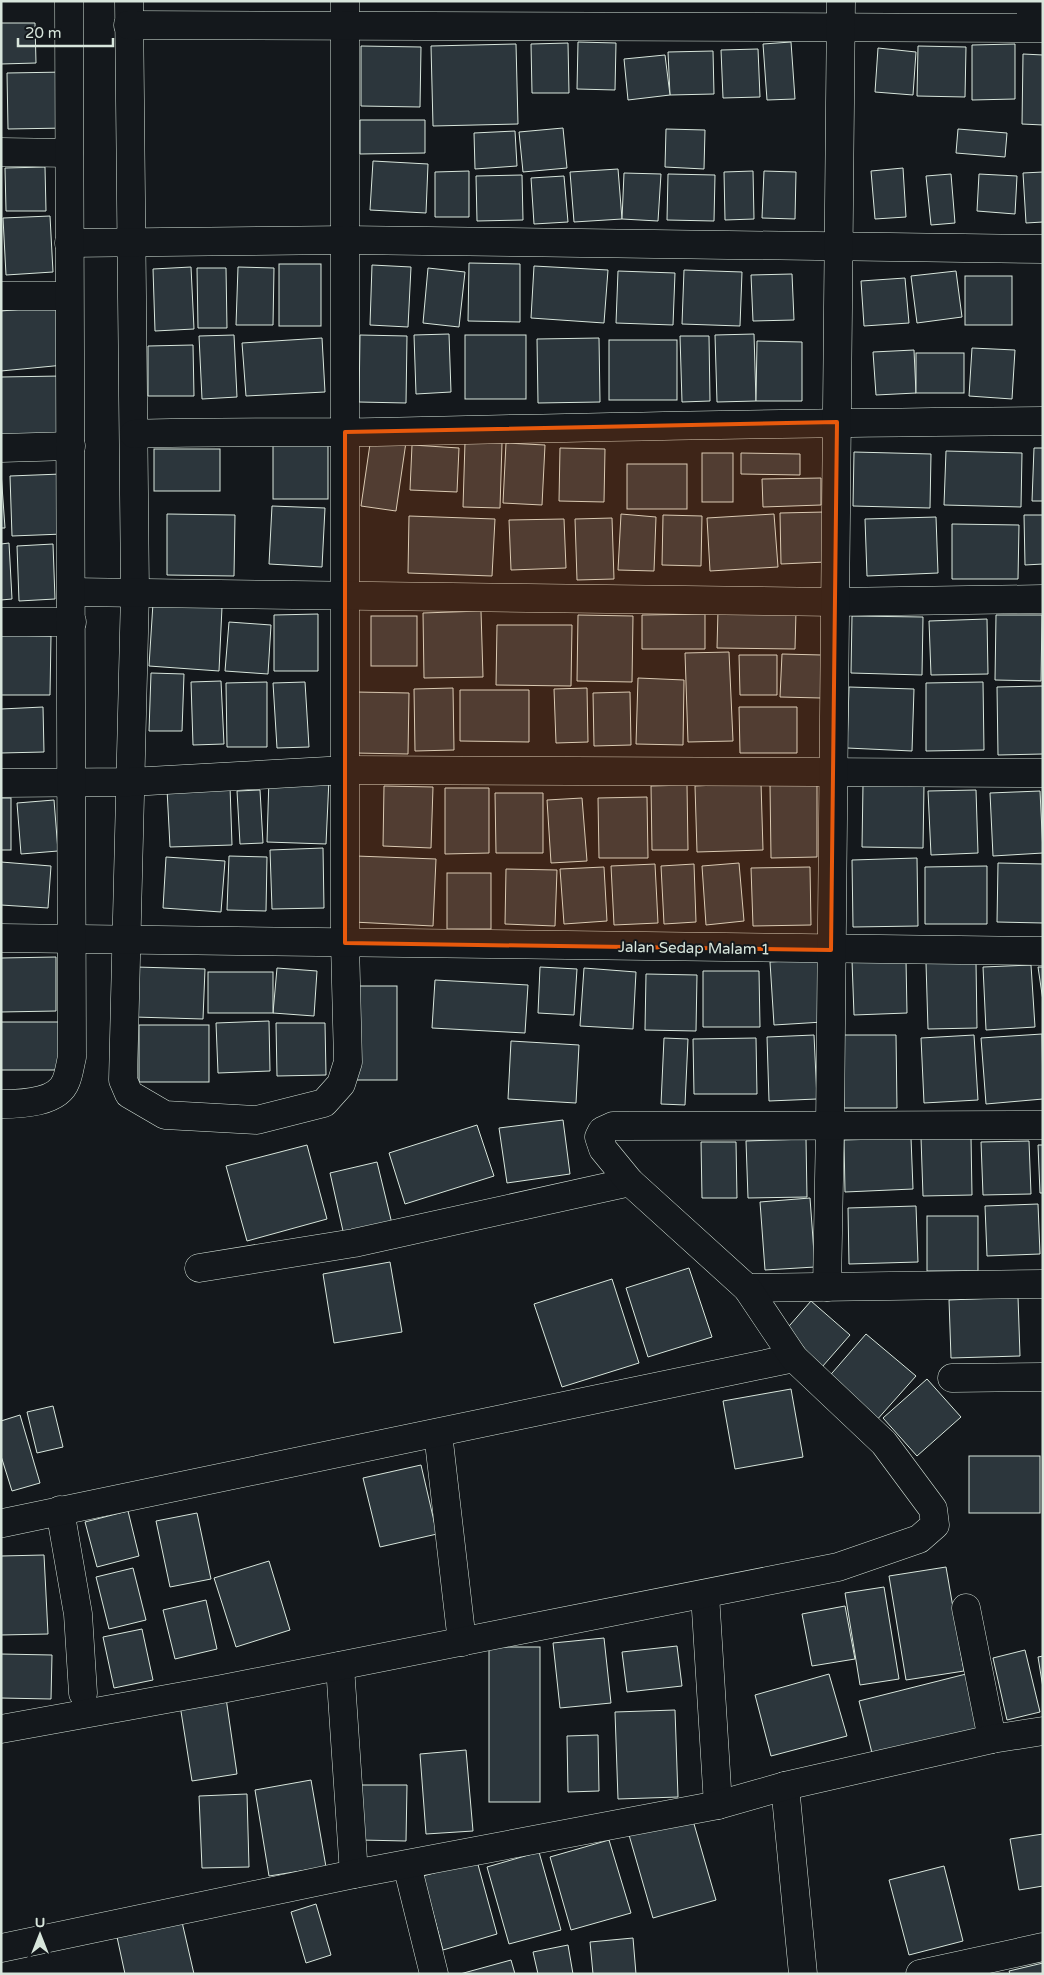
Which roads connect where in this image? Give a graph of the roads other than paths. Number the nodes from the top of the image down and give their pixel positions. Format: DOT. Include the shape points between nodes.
graph roads {
  1 [pos="69,1"];
  2 [pos="841,1"];
  3 [pos="128,13"];
  4 [pos="345,14"];
  5 [pos="841,28"];
  6 [pos="1043,28"];
  7 [pos="1,152"];
  8 [pos="69,153"];
  9 [pos="346,240"];
  10 [pos="132,242"];
  11 [pos="69,243"];
  12 [pos="840,246"];
  13 [pos="1043,249"];
  14 [pos="1,296"];
  15 [pos="69,296"];
  16 [pos="1043,421"];
  17 [pos="837,422"];
  18 [pos="345,432"];
  19 [pos="134,434"];
  20 [pos="71,446"];
  21 [pos="1,448"];
  22 [pos="72,592"];
  23 [pos="135,592"];
  24 [pos="346,594"];
  25 [pos="1043,599"];
  26 [pos="834,602"];
  27 [pos="1,622"];
  28 [pos="72,622"];
  29 [pos="346,770"];
  30 [pos="834,770"];
  31 [pos="1043,773"];
  32 [pos="130,782"];
  33 [pos="1,783"];
  34 [pos="71,784"];
  35 [pos="1,938"];
  36 [pos="72,939"];
  37 [pos="126,940"];
  38 [pos="345,943"];
  39 [pos="831,950"];
  40 [pos="1043,951"];
  41 [pos="1,1104"];
  42 [pos="1043,1125"];
  43 [pos="830,1126"];
  44 [pos="630,1182"];
  45 [pos="199,1268"];
  46 [pos="1043,1284"];
  47 [pos="827,1287"];
  48 [pos="747,1288"];
  49 [pos="794,1358"];
  50 [pos="1043,1377"];
  51 [pos="952,1378"];
  52 [pos="438,1434"];
  53 [pos="60,1510"];
  54 [pos="3,1523"];
  55 [pos="705,1594"];
  56 [pos="966,1608"];
  57 [pos="462,1642"];
  58 [pos="340,1666"];
  59 [pos="83,1693"];
  60 [pos="1,1729"];
  61 [pos="1043,1732"];
  62 [pos="992,1739"];
  63 [pos="785,1786"];
  64 [pos="718,1805"];
  65 [pos="407,1865"];
  66 [pos="354,1874"];
  67 [pos="1,1948"];
  68 [pos="1043,1948"];
  69 [pos="926,1973"];
  70 [pos="434,1974"];
  71 [pos="803,1974"];
  1 -- 8 [label="street"];
  2 -- 5 [label="street"];
  3 -- 4 [label="street"];
  3 -- 10 [label="street"];
  4 -- 5 [label="street"];
  4 -- 9 [label="street"];
  5 -- 6 [label="street"];
  5 -- 12 [label="street"];
  7 -- 8 [label="street"];
  8 -- 11 [label="street"];
  9 -- 10 [label="street"];
  9 -- 12 [label="street"];
  9 -- 18 [label="street"];
  10 -- 11 [label="street"];
  10 -- 19 [label="street"];
  11 -- 15 [label="street"];
  12 -- 13 [label="street"];
  12 -- 17 [label="street"];
  14 -- 15 [label="street"];
  15 -- 20 [label="street"];
  16 -- 17 [label="street"];
  17 -- 18 [label="street"];
  17 -- 26 [label="street"];
  18 -- 19 [label="street"];
  18 -- 24 [label="street"];
  19 -- 23 [label="street"];
  20 -- 21 [label="street"];
  20 -- 22 [label="street"];
  22 -- 23 [label="street"];
  22 -- 28 [label="street"];
  23 -- 24 [label="street"];
  23 -- 32 [label="street"];
  24 -- 26 [label="street"];
  24 -- 29 [label="street"];
  25 -- 26 [label="street"];
  26 -- 30 [label="street"];
  27 -- 28 [label="street"];
  28 -- 34 [label="street"];
  29 -- 30 [label="street"];
  29 -- 32 [label="street"];
  29 -- 38 [label="street"];
  30 -- 31 [label="street"];
  30 -- 39 [label="street"];
  32 -- 34 [label="street"];
  32 -- 37 [label="street"];
  33 -- 34 [label="street"];
  34 -- 36 [label="street"];
  35 -- 36 [label="street, Jalan Sedap Malam 1"];
  36 -- 37 [label="street, Jalan Sedap Malam 1"];
  36 -- 41 [label="street" via="72,1057 66,1083 53,1095 26,1104"];
  37 -- 38 [label="street, Jalan Sedap Malam 1"];
  37 -- 38 [label="street" via="123,1080 129,1094 165,1115 257,1120 324,1103 341,1084 348,1062"];
  38 -- 39 [label="street, Jalan Sedap Malam 1"];
  39 -- 40 [label="street, Jalan Sedap Malam 1"];
  39 -- 43 [label="street"];
  42 -- 43 [label="street"];
  43 -- 44 [label="street" via="613,1126 602,1131 600,1144"];
  43 -- 47 [label="street"];
  44 -- 45 [label="street" via="354,1243"];
  44 -- 48 [label="street"];
  46 -- 47 [label="street"];
  47 -- 48 [label="street"];
  48 -- 49 [label="street"];
  49 -- 52 [label="street"];
  49 -- 55 [label="street" via="884,1443 933,1509 935,1525 918,1539 838,1567"];
  50 -- 51 [label="street"];
  52 -- 53 [label="street"];
  52 -- 57 [label="street"];
  53 -- 54 [label="street"];
  53 -- 59 [label="street" via="78,1614"];
  55 -- 57 [label="street"];
  55 -- 64 [label="street"];
  56 -- 62 [label="street"];
  57 -- 58 [label="street"];
  58 -- 60 [label="street"];
  58 -- 66 [label="street"];
  61 -- 62 [label="street"];
  62 -- 63 [label="street"];
  63 -- 64 [label="street"];
  63 -- 71 [label="street"];
  64 -- 65 [label="street"];
  65 -- 66 [label="street"];
  65 -- 70 [label="street"];
  66 -- 67 [label="street"];
  68 -- 69 [label="street"];
}
